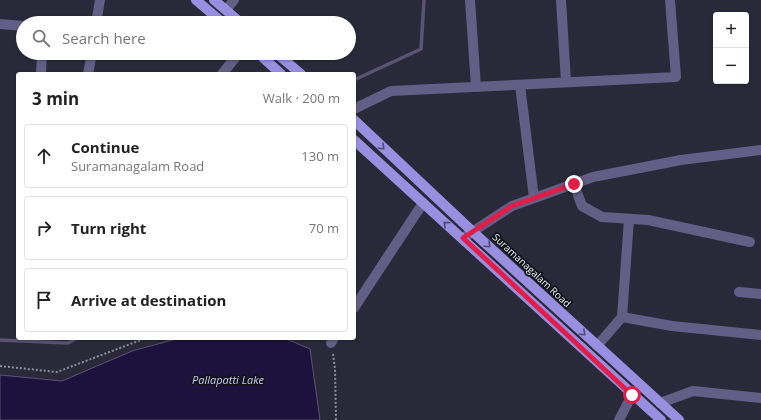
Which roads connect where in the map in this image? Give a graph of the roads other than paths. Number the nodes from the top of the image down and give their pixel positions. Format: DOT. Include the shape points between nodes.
graph roads {
  1 [pos="100,0"];
  2 [pos="196,0"];
  3 [pos="214,0"];
  4 [pos="234,0"];
  5 [pos="470,0"];
  6 [pos="561,0"];
  7 [pos="670,0"];
  8 [pos="226,10"];
  9 [pos="97,16"];
  10 [pos="215,16"];
  11 [pos="233,16"];
  12 [pos="0,24"];
  13 [pos="16,25"];
  14 [pos="42,60"];
  15 [pos="91,60"];
  16 [pos="233,60"];
  17 [pos="266,60"];
  18 [pos="284,60"];
  19 [pos="41,72"];
  20 [pos="88,72"];
  21 [pos="224,72"];
  22 [pos="279,72"];
  23 [pos="299,72"];
  24 [pos="566,82"];
  25 [pos="520,85"];
  26 [pos="476,87"];
  27 [pos="356,108"];
  28 [pos="356,122"];
  29 [pos="356,142"];
  30 [pos="761,150"];
  31 [pos="574,184"];
  32 [pos="534,198"];
  33 [pos="424,203"];
  34 [pos="629,219"];
  35 [pos="473,232"];
  36 [pos="463,238"];
  37 [pos="750,242"];
  38 [pos="738,292"];
  39 [pos="761,294"];
  40 [pos="356,305"];
  41 [pos="622,317"];
  42 [pos="761,335"];
  43 [pos="597,346"];
  44 [pos="632,395"];
  45 [pos="761,398"];
  46 [pos="660,403"];
  47 [pos="618,420"];
  48 [pos="661,420"];
  49 [pos="679,420"];
  1 -- 9 [label="street"];
  2 -- 10 [label="main road"];
  3 -- 8 [label="main road"];
  4 -- 8 [label="street"];
  5 -- 26 [label="street"];
  6 -- 24 [label="street"];
  7 -- 24 [label="street" via="676,77"];
  8 -- 11 [label="main road"];
  12 -- 13 [label="street"];
  14 -- 19 [label="street"];
  15 -- 20 [label="street"];
  16 -- 21 [label="street"];
  17 -- 22 [label="main road"];
  18 -- 23 [label="main road"];
  24 -- 25 [label="street"];
  25 -- 26 [label="street"];
  25 -- 32 [label="street"];
  26 -- 27 [label="street" via="391,92"];
  28 -- 35 [label="main road, Suramanagalam Road, one-way"];
  29 -- 33 [label="main road"];
  30 -- 31 [label="street" via="681,160 593,177"];
  31 -- 32 [label="street"];
  31 -- 34 [label="street" via="582,206 602,217"];
  32 -- 35 [label="street" via="512,206"];
  36 -- 33 [label="main road, one-way"];
  33 -- 40 [label="street"];
  34 -- 37 [label="street" via="648,220"];
  34 -- 41 [label="street"];
  35 -- 36 [label="street"];
  35 -- 43 [label="main road, Suramanagalam Road, one-way"];
  36 -- 44 [label="main road"];
  38 -- 39 [label="street"];
  41 -- 42 [label="street" via="672,326"];
  41 -- 43 [label="street"];
  43 -- 46 [label="main road, Suramanagalam Road"];
  44 -- 47 [label="street"];
  44 -- 48 [label="main road"];
  45 -- 46 [label="street" via="693,391"];
  46 -- 49 [label="main road, Suramanagalam Road"];
}
